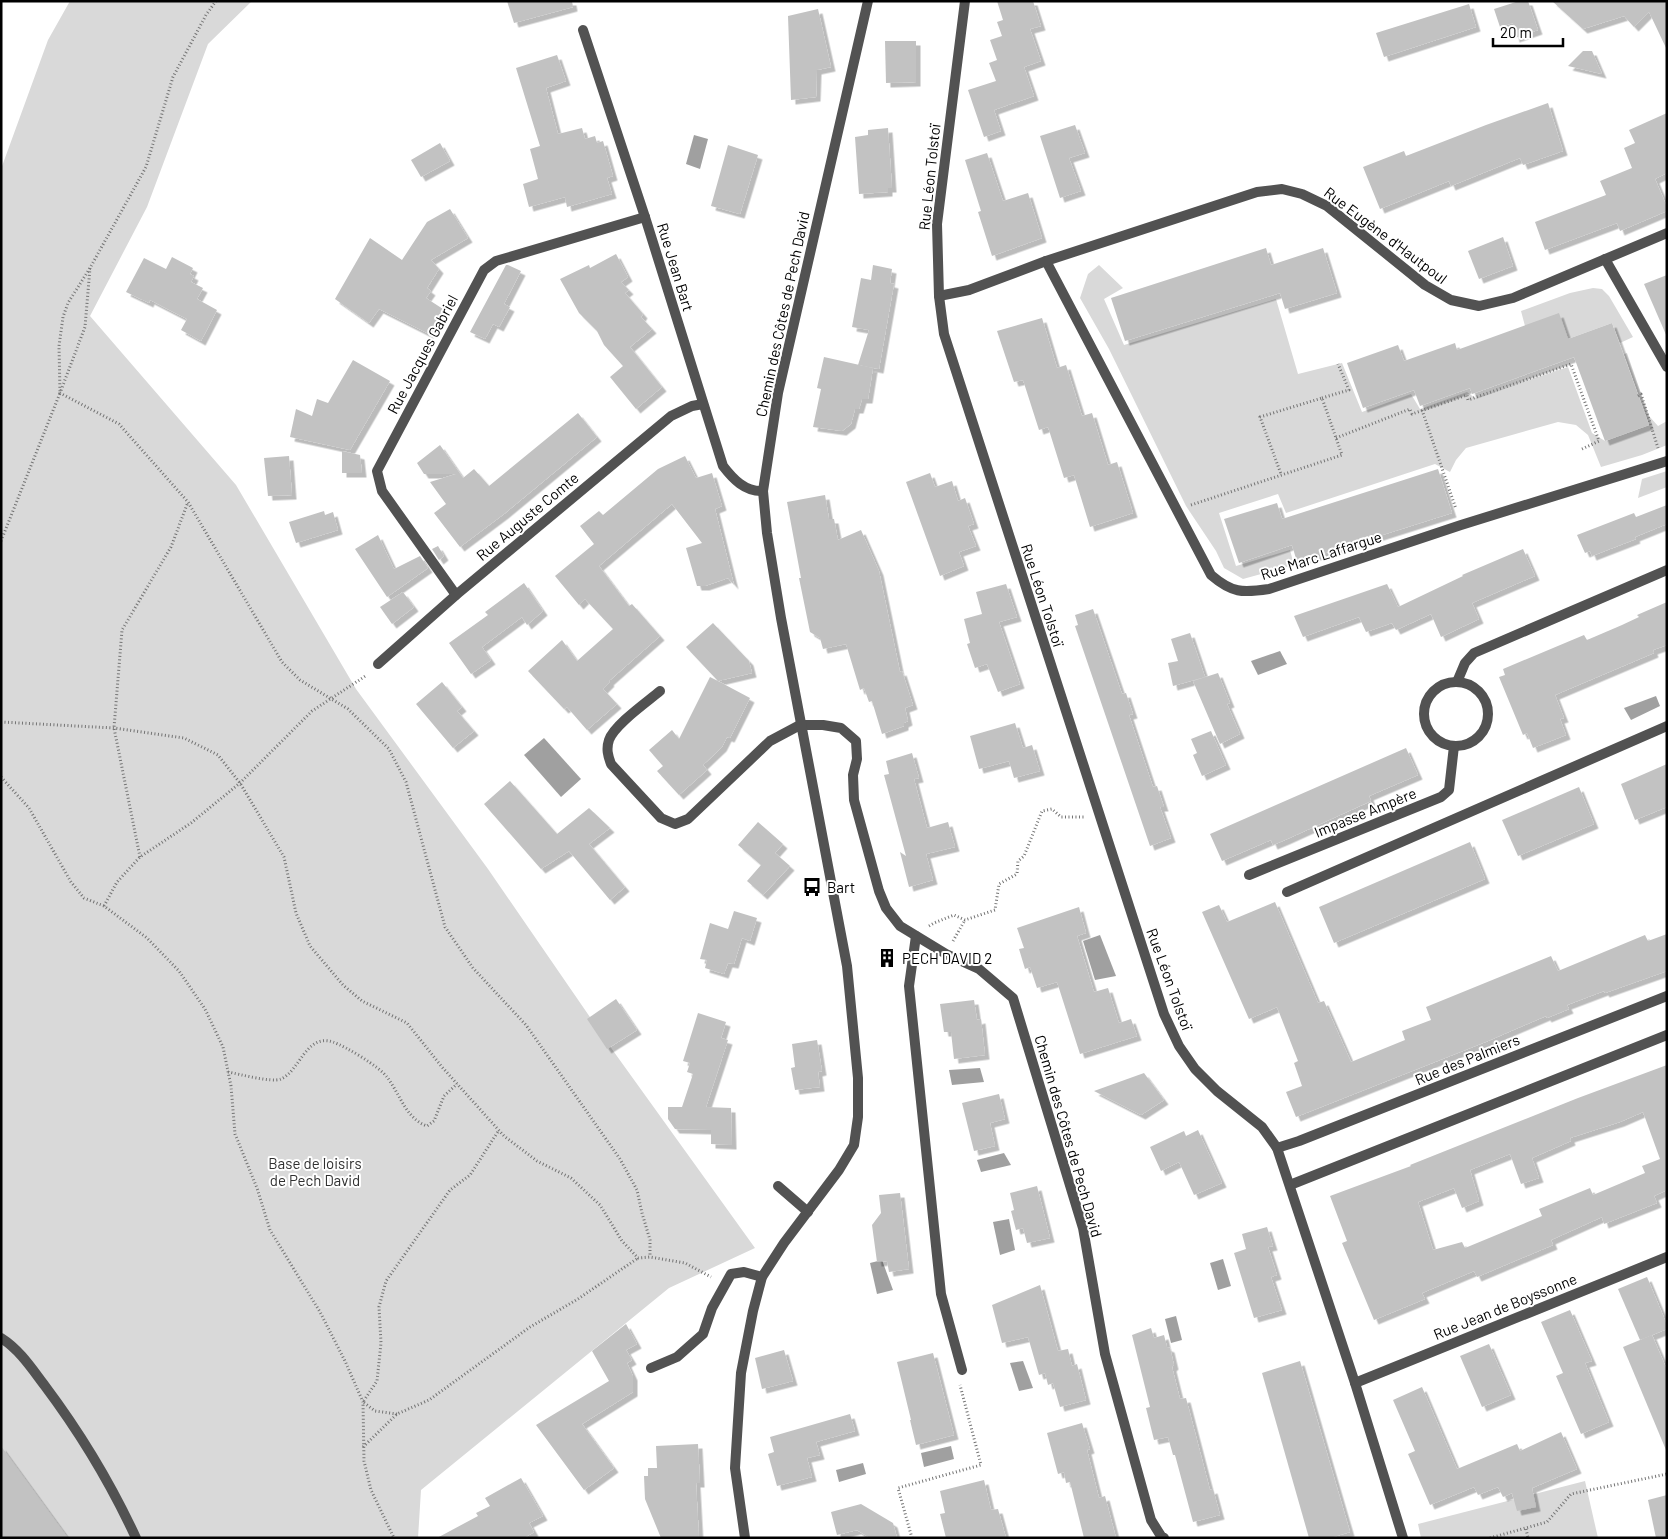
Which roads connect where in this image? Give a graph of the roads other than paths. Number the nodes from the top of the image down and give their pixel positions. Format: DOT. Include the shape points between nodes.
graph roads {
  1 [pos="868,1"];
  2 [pos="965,1"];
  3 [pos="583,30"];
  4 [pos="645,217"];
  5 [pos="1667,233"];
  6 [pos="1605,259"];
  7 [pos="1046,261"];
  8 [pos="939,296"];
  9 [pos="1667,367"];
  10 [pos="703,404"];
  11 [pos="1664,462"];
  12 [pos="763,491"];
  13 [pos="1667,570"];
  14 [pos="456,596"];
  15 [pos="378,664"];
  16 [pos="1457,682"];
  17 [pos="660,691"];
  18 [pos="800,725"];
  19 [pos="1667,726"];
  20 [pos="1454,746"];
  21 [pos="1249,876"];
  22 [pos="1287,892"];
  23 [pos="916,936"];
  24 [pos="1667,996"];
  25 [pos="1667,1035"];
  26 [pos="1277,1148"];
  27 [pos="1290,1185"];
  28 [pos="778,1186"];
  29 [pos="808,1212"];
  30 [pos="1667,1257"];
  31 [pos="762,1277"];
  32 [pos="1,1338"];
  33 [pos="650,1368"];
  34 [pos="962,1370"];
  35 [pos="1356,1383"];
  36 [pos="136,1538"];
  37 [pos="744,1538"];
  38 [pos="1164,1538"];
  39 [pos="1403,1538"];
  1 -- 12 [label="street, Chemin des Côtes de Pech David" via="778,393"];
  2 -- 8 [label="street, Rue Léon Tolstoï" via="937,224"];
  3 -- 4 [label="street, Rue Jean Bart"];
  4 -- 10 [label="street, Rue Jean Bart"];
  4 -- 14 [label="street, Rue Jacques Gabriel" via="496,261 484,270 377,471 382,491"];
  5 -- 6 [label="street, Rue Eugène d'Hautpoul"];
  6 -- 7 [label="street, Rue Eugène d'Hautpoul" via="1513,298 1480,306 1451,300 1425,285 1327,206 1282,189 1257,192"];
  6 -- 9 [label="street"];
  7 -- 8 [label="street, Rue Eugène d'Hautpoul" via="969,290"];
  7 -- 11 [label="street, Rue Marc Laffargue" via="1211,575 1226,588 1248,592 1269,589"];
  8 -- 26 [label="street, Rue Léon Tolstoï" via="944,334 1164,1014 1194,1069 1262,1127"];
  10 -- 12 [label="street, Rue Jean Bart" via="723,466 734,480 748,489"];
  10 -- 14 [label="street, Rue Auguste Comte" via="671,416"];
  12 -- 18 [label="street, Chemin des Côtes de Pech David"];
  13 -- 16 [label="street" via="1474,653"];
  14 -- 15 [label="street, Rue Auguste Comte"];
  16 -- 20 [label="street" via="1440,686 1432,692 1427,699 1424,717 1431,734"];
  16 -- 20 [label="street" via="1474,688 1486,702 1488,711 1479,736 1472,742"];
  17 -- 18 [label="street, Chemin des Côtes de Pech David" via="615,729 609,740 608,753 611,764 655,812 675,824 688,819 770,741"];
  18 -- 23 [label="street, Chemin des Côtes de Pech David" via="840,728 856,741 854,800 879,891 886,908 900,926"];
  18 -- 29 [label="street, Chemin des Côtes de Pech David" via="847,966 858,1078 854,1145"];
  19 -- 22 [label="street"];
  20 -- 21 [label="street, Impasse Ampère" via="1449,790 1441,797"];
  23 -- 34 [label="street" via="909,986 941,1294"];
  23 -- 38 [label="street, Chemin des Côtes de Pech David" via="979,968 1013,998 1083,1228 1105,1354 1151,1520"];
  24 -- 26 [label="street, Rue des Palmiers"];
  25 -- 27 [label="street"];
  26 -- 27 [label="street"];
  27 -- 35 [label="street"];
  28 -- 29 [label="street"];
  29 -- 31 [label="street, Chemin des Côtes de Pech David"];
  30 -- 35 [label="street, Rue Jean de Boyssonne"];
  31 -- 33 [label="street" via="744,1272 731,1274 712,1308 703,1334 677,1357"];
  31 -- 37 [label="street, Chemin des Côtes de Pech David" via="741,1373 735,1468"];
  32 -- 36 [label="street" via="22,1356 81,1437 109,1483"];
  35 -- 39 [label="street"];
}
